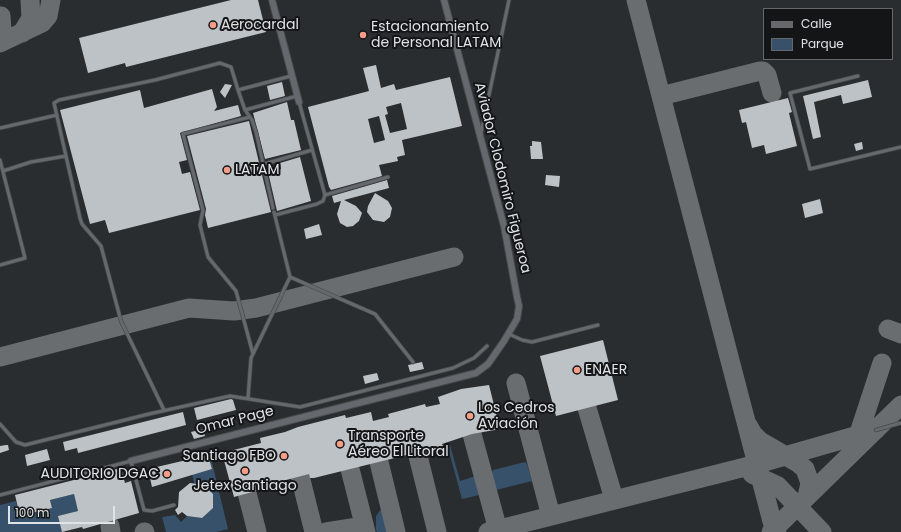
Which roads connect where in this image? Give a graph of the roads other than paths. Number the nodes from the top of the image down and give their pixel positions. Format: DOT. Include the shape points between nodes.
graph roads {
  1 [pos="272,0"];
  2 [pos="444,0"];
  3 [pos="510,0"];
  4 [pos="292,76"];
  5 [pos="858,76"];
  6 [pos="238,90"];
  7 [pos="298,99"];
  8 [pos="245,110"];
  9 [pos="57,115"];
  10 [pos="250,117"];
  11 [pos="0,128"];
  12 [pos="480,136"];
  13 [pos="901,147"];
  14 [pos="312,150"];
  15 [pos="66,156"];
  16 [pos="0,160"];
  17 [pos="264,164"];
  18 [pos="3,171"];
  19 [pos="388,177"];
  20 [pos="325,195"];
  21 [pos="274,212"];
  22 [pos="0,265"];
  23 [pos="290,277"];
  24 [pos="598,325"];
  25 [pos="509,334"];
  26 [pos="487,346"];
  27 [pos="253,354"];
  28 [pos="414,362"];
  29 [pos="476,373"];
  30 [pos="248,398"];
  31 [pos="164,410"];
  32 [pos="901,423"];
  33 [pos="0,424"];
  34 [pos="876,430"];
  35 [pos="132,461"];
  36 [pos="0,495"];
  37 [pos="174,505"];
  1 -- 4 [label="street"];
  2 -- 12 [label="street, Aviador Clodomiro Figueroa"];
  3 -- 12 [label="lane"];
  4 -- 6 [label="lane"];
  4 -- 7 [label="street"];
  5 -- 13 [label="lane" via="790,93 810,169"];
  6 -- 8 [label="lane"];
  6 -- 9 [label="lane" via="231,67 220,63 56,101 54,103"];
  7 -- 8 [label="lane"];
  7 -- 14 [label="lane"];
  8 -- 10 [label="lane"];
  9 -- 11 [label="lane"];
  9 -- 15 [label="lane"];
  10 -- 17 [label="lane"];
  10 -- 27 [label="lane" via="183,134 202,210 200,225 208,257 236,291"];
  12 -- 25 [label="street, Aviador Clodomiro Figueroa" via="504,226 519,306 517,320"];
  14 -- 17 [label="lane"];
  14 -- 20 [label="lane"];
  15 -- 18 [label="lane" via="31,162"];
  15 -- 31 [label="lane" via="82,224 101,246 121,321"];
  16 -- 18 [label="lane"];
  17 -- 21 [label="lane"];
  18 -- 22 [label="lane" via="25,258"];
  19 -- 20 [label="lane"];
  20 -- 21 [label="lane" via="323,201 317,204"];
  21 -- 23 [label="lane"];
  23 -- 27 [label="lane"];
  23 -- 28 [label="lane" via="375,314"];
  24 -- 25 [label="lane" via="532,342"];
  25 -- 29 [label="street, Aviador Clodomiro Figueroa" via="488,364"];
  26 -- 30 [label="lane" via="474,358 453,368 300,407"];
  27 -- 30 [label="lane"];
  29 -- 35 [label="street, Omar Page"];
  30 -- 31 [label="lane" via="230,396"];
  31 -- 33 [label="lane" via="25,445 16,442"];
  32 -- 34 [label="lane"];
  35 -- 36 [label="lane, Omar Page"];
  35 -- 37 [label="lane" via="144,510 152,511"];
}
